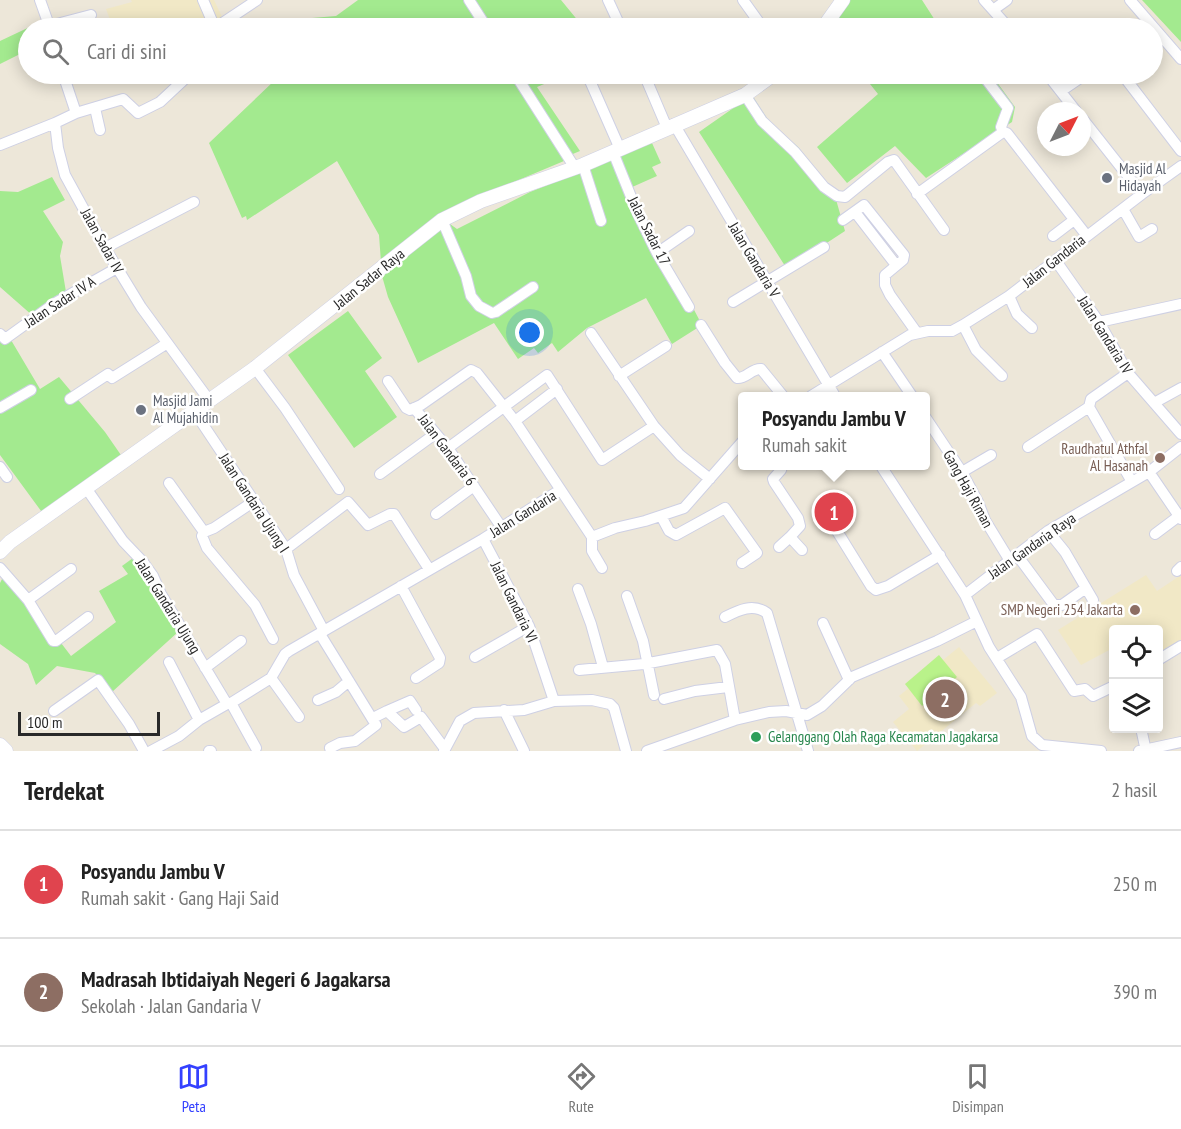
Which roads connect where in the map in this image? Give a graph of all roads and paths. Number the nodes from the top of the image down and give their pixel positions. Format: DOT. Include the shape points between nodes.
graph roads {
  1 [pos="40,0"];
  2 [pos="203,0"];
  3 [pos="257,0"];
  4 [pos="469,0"];
  5 [pos="608,0"];
  6 [pos="743,0"];
  7 [pos="843,0"];
  8 [pos="984,0"];
  9 [pos="1007,0"];
  10 [pos="1130,0"];
  11 [pos="993,10"];
  12 [pos="91,15"];
  13 [pos="47,18"];
  14 [pos="81,18"];
  15 [pos="211,18"];
  16 [pos="230,18"];
  17 [pos="481,18"];
  18 [pos="616,18"];
  19 [pos="756,18"];
  20 [pos="832,18"];
  21 [pos="1000,18"];
  22 [pos="1142,18"];
  23 [pos="1163,41"];
  24 [pos="1181,59"];
  25 [pos="66,84"];
  26 [pos="179,84"];
  27 [pos="522,84"];
  28 [pos="591,84"];
  29 [pos="649,84"];
  30 [pos="760,84"];
  31 [pos="990,84"];
  32 [pos="1055,84"];
  33 [pos="1071,84"];
  34 [pos="1130,84"];
  35 [pos="1061,91"];
  36 [pos="745,95"];
  37 [pos="1069,102"];
  38 [pos="95,108"];
  39 [pos="76,113"];
  40 [pos="55,123"];
  41 [pos="671,126"];
  42 [pos="1091,129"];
  43 [pos="100,130"];
  44 [pos="1003,132"];
  45 [pos="0,145"];
  46 [pos="616,150"];
  47 [pos="1181,151"];
  48 [pos="579,166"];
  49 [pos="1178,172"];
  50 [pos="917,194"];
  51 [pos="1142,194"];
  52 [pos="194,202"];
  53 [pos="1123,209"];
  54 [pos="442,220"];
  55 [pos="843,220"];
  56 [pos="1074,220"];
  57 [pos="601,221"];
  58 [pos="1152,229"];
  59 [pos="944,230"];
  60 [pos="689,231"];
  61 [pos="1053,236"];
  62 [pos="1087,236"];
  63 [pos="824,247"];
  64 [pos="105,248"];
  65 [pos="657,253"];
  66 [pos="1056,261"];
  67 [pos="117,267"];
  68 [pos="766,281"];
  69 [pos="533,287"];
  70 [pos="1009,296"];
  71 [pos="733,302"];
  72 [pos="1181,304"];
  73 [pos="689,307"];
  74 [pos="1099,322"];
  75 [pos="701,325"];
  76 [pos="963,325"];
  77 [pos="1032,328"];
  78 [pos="591,333"];
  79 [pos="917,333"];
  80 [pos="2,336"];
  81 [pos="166,344"];
  82 [pos="666,346"];
  83 [pos="882,352"];
  84 [pos="255,368"];
  85 [pos="1128,373"];
  86 [pos="620,376"];
  87 [pos="1002,376"];
  88 [pos="388,381"];
  89 [pos="828,386"];
  90 [pos="1181,388"];
  91 [pos="557,389"];
  92 [pos="31,390"];
  93 [pos="780,392"];
  94 [pos="818,392"];
  95 [pos="832,392"];
  96 [pos="909,392"];
  97 [pos="70,399"];
  98 [pos="209,400"];
  99 [pos="1155,403"];
  100 [pos="1,405"];
  101 [pos="504,407"];
  102 [pos="1089,407"];
  103 [pos="414,408"];
  104 [pos="194,411"];
  105 [pos="515,421"];
  106 [pos="930,424"];
  107 [pos="654,426"];
  108 [pos="435,434"];
  109 [pos="1181,434"];
  110 [pos="738,447"];
  111 [pos="1028,447"];
  112 [pos="448,448"];
  113 [pos="1181,448"];
  114 [pos="992,455"];
  115 [pos="0,467"];
  116 [pos="781,470"];
  117 [pos="883,470"];
  118 [pos="962,472"];
  119 [pos="1149,472"];
  120 [pos="380,474"];
  121 [pos="7,477"];
  122 [pos="710,479"];
  123 [pos="1132,482"];
  124 [pos="169,483"];
  125 [pos="474,486"];
  126 [pos="86,488"];
  127 [pos="339,489"];
  128 [pos="560,490"];
  129 [pos="253,502"];
  130 [pos="436,514"];
  131 [pos="661,516"];
  132 [pos="1180,517"];
  133 [pos="502,528"];
  134 [pos="837,531"];
  135 [pos="1048,531"];
  136 [pos="204,532"];
  137 [pos="1155,534"];
  138 [pos="592,537"];
  139 [pos="790,537"];
  140 [pos="483,539"];
  141 [pos="779,547"];
  142 [pos="286,549"];
  143 [pos="802,550"];
  144 [pos="0,552"];
  145 [pos="940,555"];
  146 [pos="1014,558"];
  147 [pos="742,563"];
  148 [pos="0,568"];
  149 [pos="602,568"];
  150 [pos="71,569"];
  151 [pos="429,569"];
  152 [pos="401,586"];
  153 [pos="1086,588"];
  154 [pos="578,589"];
  155 [pos="965,595"];
  156 [pos="627,596"];
  157 [pos="28,600"];
  158 [pos="1093,600"];
  159 [pos="88,617"];
  160 [pos="725,617"];
  161 [pos="977,621"];
  162 [pos="823,624"];
  163 [pos="529,626"];
  164 [pos="322,632"];
  165 [pos="273,639"];
  166 [pos="241,641"];
  167 [pos="1181,646"];
  168 [pos="475,657"];
  169 [pos="997,658"];
  170 [pos="1163,658"];
  171 [pos="169,662"];
  172 [pos="648,664"];
  173 [pos="603,667"];
  174 [pos="205,668"];
  175 [pos="579,670"];
  176 [pos="271,678"];
  177 [pos="416,678"];
  178 [pos="849,680"];
  179 [pos="349,681"];
  180 [pos="728,687"];
  181 [pos="1109,688"];
  182 [pos="318,700"];
  183 [pos="554,701"];
  184 [pos="229,703"];
  185 [pos="416,710"];
  186 [pos="504,710"];
  187 [pos="54,711"];
  188 [pos="387,711"];
  189 [pos="795,712"];
  190 [pos="299,717"];
  191 [pos="373,718"];
  192 [pos="199,720"];
  193 [pos="735,720"];
  194 [pos="1142,733"];
  195 [pos="1181,742"];
  196 [pos="0,745"];
  197 [pos="256,748"];
  198 [pos="444,750"];
  199 [pos="1144,750"];
  200 [pos="6,751"];
  201 [pos="144,751"];
  202 [pos="151,751"];
  203 [pos="330,751"];
  204 [pos="524,751"];
  205 [pos="626,751"];
  206 [pos="647,751"];
  207 [pos="808,751"];
  208 [pos="1101,751"];
  1 -- 13 [label="street"];
  2 -- 15 [label="street"];
  3 -- 16 [label="street"];
  4 -- 17 [label="street"];
  5 -- 18 [label="street"];
  6 -- 19 [label="street"];
  7 -- 20 [label="street"];
  8 -- 11 [label="street"];
  9 -- 11 [label="street"];
  10 -- 22 [label="street"];
  11 -- 21 [label="street"];
  12 -- 14 [label="street"];
  23 -- 24 [label="street"];
  25 -- 39 [label="street"];
  26 -- 38 [label="street" via="160,102 138,113 123,99"];
  27 -- 48 [label="street"];
  28 -- 46 [label="street, Jalan Sadar 17"];
  29 -- 41 [label="street, Jalan Gandaria V"];
  30 -- 36 [label="street, Jalan Sadar Raya"];
  31 -- 44 [label="street" via="1008,108 1000,127"];
  32 -- 35 [label="street"];
  33 -- 35 [label="street"];
  34 -- 47 [label="street"];
  35 -- 37 [label="street"];
  36 -- 41 [label="street, Jalan Sadar Raya"];
  36 -- 50 [label="street" via="762,121 837,196 844,197 894,160"];
  38 -- 39 [label="street"];
  38 -- 43 [label="street"];
  39 -- 40 [label="street"];
  40 -- 45 [label="street"];
  40 -- 64 [label="street, Jalan Sadar IV" via="65,175"];
  41 -- 46 [label="street, Jalan Sadar Raya"];
  41 -- 68 [label="street, Jalan Gandaria V"];
  42 -- 51 [label="street"];
  44 -- 50 [label="street"];
  44 -- 56 [label="street"];
  46 -- 48 [label="street, Jalan Sadar Raya"];
  46 -- 65 [label="street, Jalan Sadar 17" via="638,214"];
  48 -- 54 [label="street, Jalan Sadar Raya" via="481,201"];
  48 -- 57 [label="street"];
  49 -- 51 [label="street, Jalan Gandaria"];
  50 -- 59 [label="street"];
  51 -- 53 [label="street, Jalan Gandaria"];
  52 -- 64 [label="street"];
  53 -- 58 [label="street" via="1139,237"];
  53 -- 62 [label="street, Jalan Gandaria"];
  54 -- 69 [label="street" via="471,296 479,306 496,312"];
  54 -- 84 [label="street, Jalan Sadar Raya" via="378,266"];
  55 -- 79 [label="street" via="860,208 904,255 885,274 885,285"];
  56 -- 61 [label="street"];
  56 -- 62 [label="street"];
  60 -- 65 [label="street"];
  62 -- 66 [label="street, Jalan Gandaria"];
  63 -- 68 [label="street"];
  64 -- 67 [label="street, Jalan Sadar IV"];
  65 -- 73 [label="street, Jalan Sadar 17"];
  66 -- 70 [label="street, Jalan Gandaria"];
  66 -- 74 [label="street, Jalan Gandaria IV"];
  67 -- 80 [label="street, Jalan Sadar IV A"];
  67 -- 81 [label="street, Jalan Sadar IV"];
  68 -- 71 [label="street"];
  68 -- 89 [label="street, Jalan Gandaria V"];
  70 -- 76 [label="street, Jalan Gandaria"];
  70 -- 77 [label="street" via="1017,314"];
  72 -- 74 [label="street"];
  74 -- 85 [label="street, Jalan Gandaria IV"];
  75 -- 93 [label="street" via="737,378 761,369"];
  76 -- 79 [label="street, Jalan Gandaria" via="952,331"];
  76 -- 87 [label="street" via="976,350"];
  78 -- 86 [label="street"];
  79 -- 83 [label="street"];
  81 -- 97 [label="street"];
  81 -- 98 [label="street, Jalan Sadar IV"];
  82 -- 86 [label="street"];
  83 -- 89 [label="street"];
  83 -- 96 [label="street"];
  84 -- 98 [label="street, Jalan Sadar Raya"];
  84 -- 127 [label="street"];
  85 -- 99 [label="street, Jalan Gandaria IV"];
  85 -- 102 [label="street" via="1091,399"];
  86 -- 107 [label="street"];
  88 -- 103 [label="street, Jalan Gandaria 6" via="406,408"];
  89 -- 94 [label="street"];
  89 -- 95 [label="street, Jalan Gandaria V"];
  90 -- 99 [label="street"];
  91 -- 101 [label="street" via="547,375"];
  91 -- 105 [label="street"];
  91 -- 107 [label="street" via="602,460"];
  92 -- 100 [label="street"];
  98 -- 104 [label="street, Jalan Sadar Raya"];
  99 -- 109 [label="street, Jalan Gandaria IV"];
  101 -- 103 [label="street" via="471,370"];
  101 -- 105 [label="street"];
  101 -- 112 [label="street"];
  102 -- 111 [label="street"];
  102 -- 123 [label="street"];
  103 -- 108 [label="street, Jalan Gandaria 6"];
  104 -- 126 [label="street, Jalan Sadar Raya"];
  104 -- 129 [label="street, Jalan Gandaria Ujung I"];
  105 -- 128 [label="street"];
  106 -- 118 [label="street, Gang Haji Riman"];
  107 -- 122 [label="street" via="680,455"];
  108 -- 112 [label="street, Jalan Gandaria 6"];
  108 -- 120 [label="street"];
  110 -- 122 [label="street"];
  112 -- 125 [label="street, Jalan Gandaria 6"];
  113 -- 119 [label="street"];
  114 -- 118 [label="street"];
  115 -- 121 [label="street"];
  116 -- 139 [label="street" via="774,482 800,526"];
  117 -- 145 [label="street"];
  118 -- 146 [label="street, Gang Haji Riman" via="985,520"];
  119 -- 123 [label="street"];
  119 -- 132 [label="street"];
  122 -- 131 [label="street" via="684,508"];
  123 -- 135 [label="street, Jalan Gandaria Raya"];
  124 -- 136 [label="street"];
  125 -- 130 [label="street"];
  125 -- 133 [label="street, Jalan Gandaria 6"];
  126 -- 144 [label="street, Jalan Sadar Raya"];
  126 -- 174 [label="street, Jalan Gandaria Ujung" via="153,576"];
  128 -- 133 [label="street, Jalan Gandaria"];
  128 -- 138 [label="street, Jalan Gandaria"];
  129 -- 136 [label="street"];
  129 -- 142 [label="street, Jalan Gandaria Ujung I"];
  131 -- 138 [label="street"];
  131 -- 147 [label="street" via="669,531 676,535 725,508 757,553"];
  132 -- 137 [label="street"];
  133 -- 140 [label="street, Jalan Gandaria"];
  134 -- 145 [label="street" via="876,590"];
  135 -- 146 [label="street, Jalan Gandaria Raya"];
  135 -- 153 [label="street"];
  136 -- 165 [label="street" via="207,548 255,605"];
  138 -- 149 [label="street, Jalan Gandaria" via="592,551"];
  139 -- 141 [label="street"];
  139 -- 143 [label="street"];
  140 -- 151 [label="street, Jalan Gandaria"];
  140 -- 163 [label="street, Jalan Gandaria VI"];
  142 -- 151 [label="street" via="348,502 368,525 394,514"];
  142 -- 164 [label="street, Jalan Gandaria Ujung I" via="294,575"];
  145 -- 155 [label="street"];
  146 -- 153 [label="street" via="1054,605 1062,605"];
  146 -- 155 [label="street, Jalan Gandaria Raya"];
  148 -- 157 [label="street"];
  150 -- 157 [label="street"];
  151 -- 152 [label="street, Jalan Gandaria"];
  152 -- 164 [label="street"];
  152 -- 177 [label="street" via="440,658 439,663"];
  153 -- 158 [label="street"];
  154 -- 173 [label="street"];
  155 -- 161 [label="street"];
  156 -- 172 [label="street"];
  157 -- 159 [label="street" via="52,641"];
  160 -- 189 [label="street" via="744,608 760,608 767,613"];
  161 -- 169 [label="street"];
  161 -- 178 [label="street"];
  162 -- 178 [label="street"];
  163 -- 168 [label="street"];
  163 -- 183 [label="street, Jalan Gandaria VI"];
  164 -- 176 [label="street" via="285,654"];
  164 -- 179 [label="street, Jalan Gandaria Ujung I"];
  166 -- 174 [label="street, Jalan Gandaria Ujung"];
  167 -- 170 [label="street"];
  169 -- 181 [label="street" via="1037,634 1074,691 1085,689 1093,696"];
  169 -- 208 [label="street" via="1021,697 1037,742"];
  171 -- 192 [label="street, Jalan Gandaria Ujung"];
  172 -- 173 [label="street"];
  172 -- 180 [label="street" via="659,697"];
  172 -- 180 [label="street" via="717,650 725,664"];
  173 -- 175 [label="street"];
  174 -- 184 [label="street, Jalan Gandaria Ujung"];
  176 -- 184 [label="street"];
  176 -- 190 [label="street"];
  178 -- 189 [label="street" via="816,711 807,715"];
  179 -- 182 [label="street"];
  179 -- 191 [label="street, Jalan Gandaria Ujung I"];
  180 -- 193 [label="street"];
  183 -- 186 [label="street" via="524,710"];
  183 -- 205 [label="street" via="592,700 609,704 616,711"];
  184 -- 192 [label="street"];
  184 -- 197 [label="street, Jalan Gandaria Ujung"];
  185 -- 188 [label="street" via="410,701"];
  186 -- 198 [label="street" via="474,713 460,721"];
  186 -- 204 [label="street"];
  187 -- 201 [label="street" via="98,680"];
  188 -- 191 [label="street"];
  188 -- 198 [label="street" via="404,727 421,717"];
  189 -- 193 [label="street" via="769,712"];
  189 -- 207 [label="street"];
  191 -- 203 [label="street" via="375,727 355,741 334,745"];
  192 -- 202 [label="street"];
  193 -- 206 [label="street"];
  194 -- 199 [label="street"];
  195 -- 199 [label="street"];
  196 -- 200 [label="street"];
}
